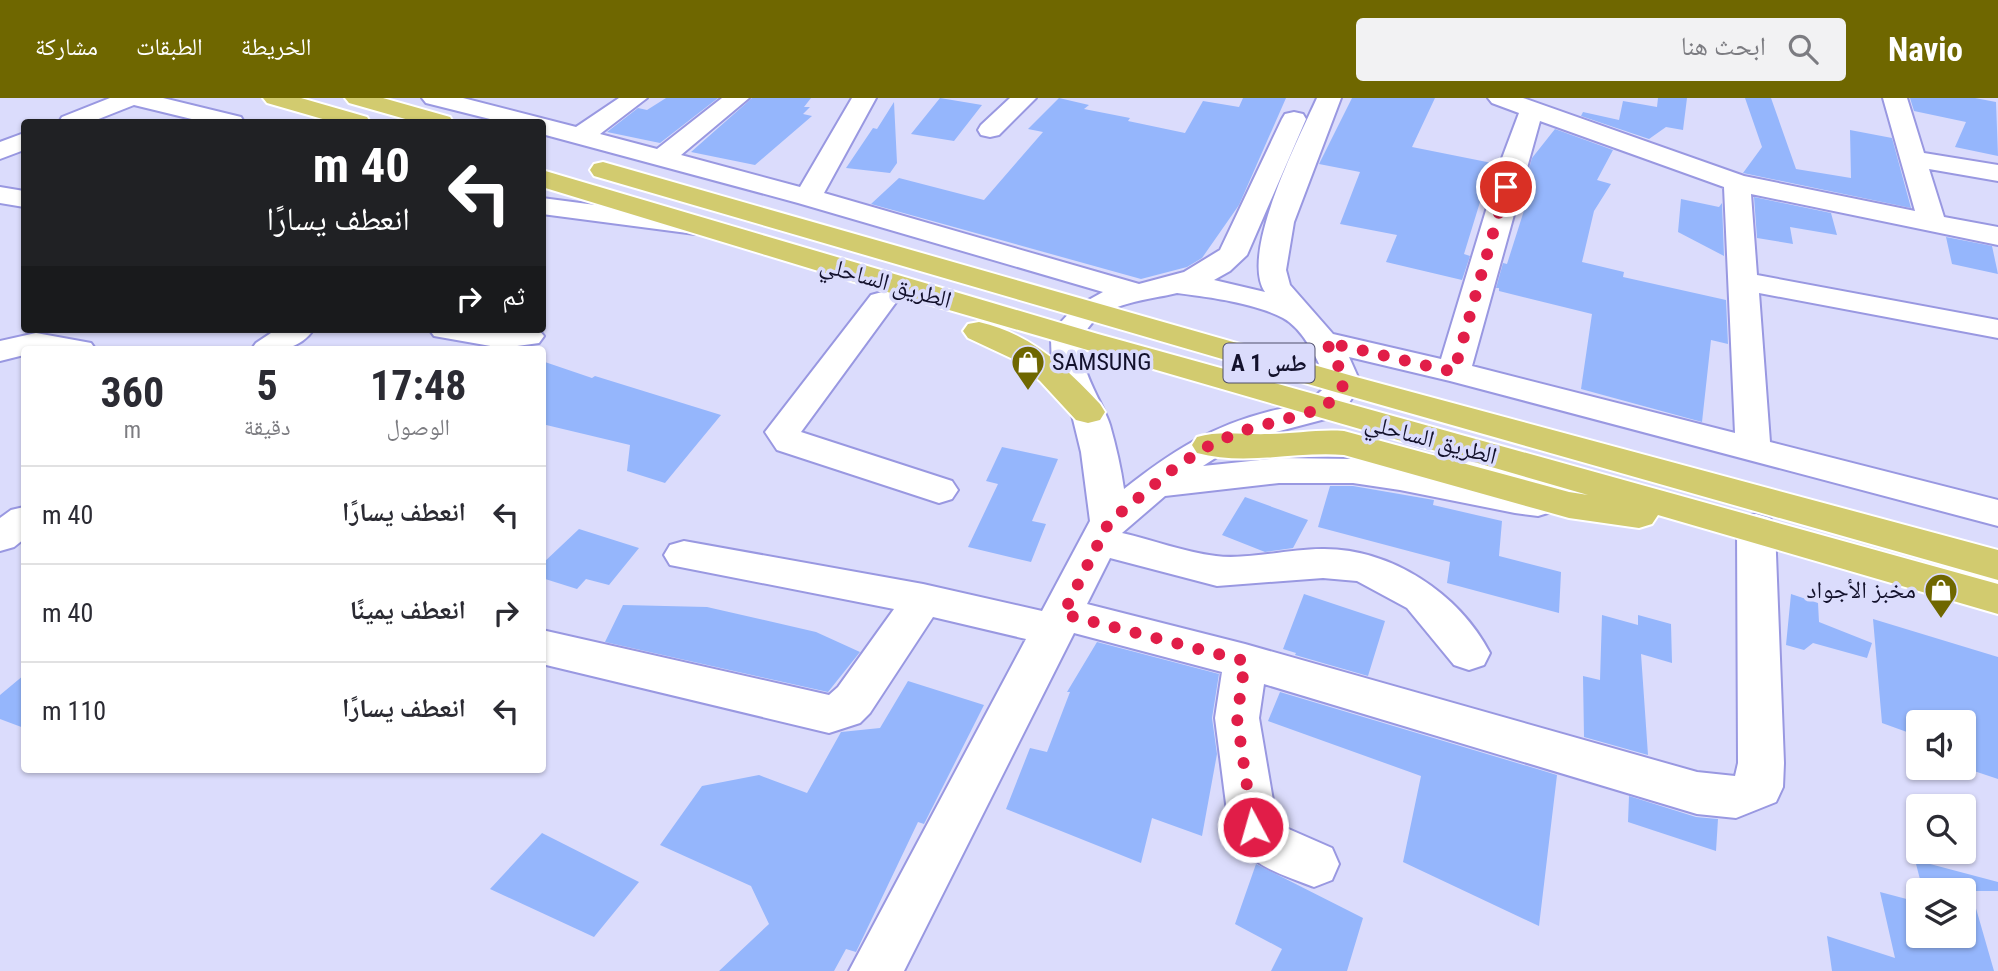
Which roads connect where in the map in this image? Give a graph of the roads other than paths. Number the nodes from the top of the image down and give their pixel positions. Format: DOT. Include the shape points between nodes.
graph roads {
  1 [pos="132,98"];
  2 [pos="275,98"];
  3 [pos="357,98"];
  4 [pos="434,98"];
  5 [pos="635,98"];
  6 [pos="737,98"];
  7 [pos="864,98"];
  8 [pos="1024,98"];
  9 [pos="1305,98"];
  10 [pos="1329,98"];
  11 [pos="1500,98"];
  12 [pos="1895,98"];
  13 [pos="1532,109"];
  14 [pos="79,119"];
  15 [pos="220,119"];
  16 [pos="348,119"];
  17 [pos="430,119"];
  18 [pos="517,119"];
  19 [pos="546,127"];
  20 [pos="990,130"];
  21 [pos="580,136"];
  22 [pos="546,153"];
  23 [pos="662,158"];
  24 [pos="1914,159"];
  25 [pos="1998,173"];
  26 [pos="546,179"];
  27 [pos="1737,183"];
  28 [pos="0,195"];
  29 [pos="808,197"];
  30 [pos="21,198"];
  31 [pos="546,207"];
  32 [pos="1932,223"];
  33 [pos="695,226"];
  34 [pos="1998,236"];
  35 [pos="760,245"];
  36 [pos="1743,281"];
  37 [pos="1176,284"];
  38 [pos="1138,293"];
  39 [pos="882,302"];
  40 [pos="1297,312"];
  41 [pos="1078,324"];
  42 [pos="1998,329"];
  43 [pos="292,333"];
  44 [pos="470,333"];
  45 [pos="528,336"];
  46 [pos="1326,342"];
  47 [pos="21,346"];
  48 [pos="22,346"];
  49 [pos="55,346"];
  50 [pos="273,346"];
  51 [pos="0,351"];
  52 [pos="1454,372"];
  53 [pos="1333,396"];
  54 [pos="1088,412"];
  55 [pos="1210,445"];
  56 [pos="1753,448"];
  57 [pos="1156,484"];
  58 [pos="939,490"];
  59 [pos="1569,505"];
  60 [pos="1704,513"];
  61 [pos="1998,513"];
  62 [pos="21,522"];
  63 [pos="1756,528"];
  64 [pos="1105,531"];
  65 [pos="0,537"];
  66 [pos="684,555"];
  67 [pos="1998,565"];
  68 [pos="923,599"];
  69 [pos="1998,599"];
  70 [pos="1059,622"];
  71 [pos="546,648"];
  72 [pos="1469,653"];
  73 [pos="1245,661"];
  74 [pos="1314,864"];
  75 [pos="876,971"];
  1 -- 14 [label="street"];
  1 -- 15 [label="street"];
  2 -- 16 [label="highway"];
  3 -- 17 [label="highway"];
  4 -- 18 [label="street"];
  5 -- 21 [label="street"];
  6 -- 23 [label="street"];
  7 -- 29 [label="street"];
  8 -- 20 [label="street"];
  9 -- 37 [label="street" via="1231,255 1200,277"];
  10 -- 40 [label="street" via="1277,233 1270,271 1273,282"];
  11 -- 13 [label="street"];
  12 -- 24 [label="street"];
  13 -- 27 [label="street"];
  13 -- 52 [label="street"];
  19 -- 21 [label="street"];
  21 -- 23 [label="street"];
  22 -- 41 [label="highway, الطريق الساحلي / A 1 طس"];
  23 -- 29 [label="street"];
  24 -- 25 [label="street"];
  24 -- 32 [label="street"];
  26 -- 33 [label="highway, الطريق الساحلي / A 1 طس"];
  27 -- 32 [label="street"];
  27 -- 36 [label="street"];
  28 -- 30 [label="street"];
  29 -- 38 [label="street"];
  31 -- 33 [label="street"];
  32 -- 34 [label="street"];
  33 -- 35 [label="highway, الطريق الساحلي / A 1 طس"];
  35 -- 39 [label="highway" via="764,259 776,268"];
  35 -- 41 [label="highway, الطريق الساحلي / A 1 طس"];
  36 -- 42 [label="street"];
  36 -- 56 [label="street"];
  37 -- 38 [label="street"];
  37 -- 40 [label="street" via="1228,291"];
  38 -- 41 [label="street" via="1110,300"];
  39 -- 54 [label="highway" via="1017,345 1037,358"];
  39 -- 58 [label="street" via="783,432 790,442"];
  40 -- 46 [label="street"];
  41 -- 53 [label="highway, الطريق الساحلي / A 1 طس"];
  41 -- 54 [label="street" via="1066,351"];
  43 -- 50 [label="street"];
  44 -- 45 [label="street"];
  46 -- 52 [label="street"];
  46 -- 53 [label="street" via="1337,362"];
  47 -- 51 [label="street"];
  48 -- 49 [label="street"];
  52 -- 56 [label="street"];
  53 -- 55 [label="street"];
  53 -- 60 [label="highway, الطريق الساحلي / A 1 طس"];
  53 -- 67 [label="highway, الطريق الساحلي / A 1 طس"];
  54 -- 64 [label="street" via="1105,475"];
  55 -- 57 [label="street"];
  55 -- 59 [label="highway" via="1345,443"];
  56 -- 61 [label="street"];
  57 -- 59 [label="street" via="1334,469 1506,499"];
  57 -- 64 [label="street"];
  59 -- 60 [label="highway" via="1643,516"];
  60 -- 63 [label="highway, الطريق الساحلي / A 1 طس"];
  62 -- 65 [label="street"];
  63 -- 69 [label="highway, الطريق الساحلي / A 1 طس"];
  63 -- 73 [label="street" via="1761,763 1759,787 1741,798 1697,793"];
  64 -- 70 [label="street"];
  64 -- 72 [label="street" via="1217,571 1323,563 1364,567 1422,597"];
  66 -- 68 [label="street"];
  68 -- 70 [label="street"];
  68 -- 71 [label="street" via="854,700 844,710 829,714"];
  70 -- 73 [label="street"];
  70 -- 75 [label="street"];
  73 -- 74 [label="street" via="1237,718 1253,827 1267,843"];
}
